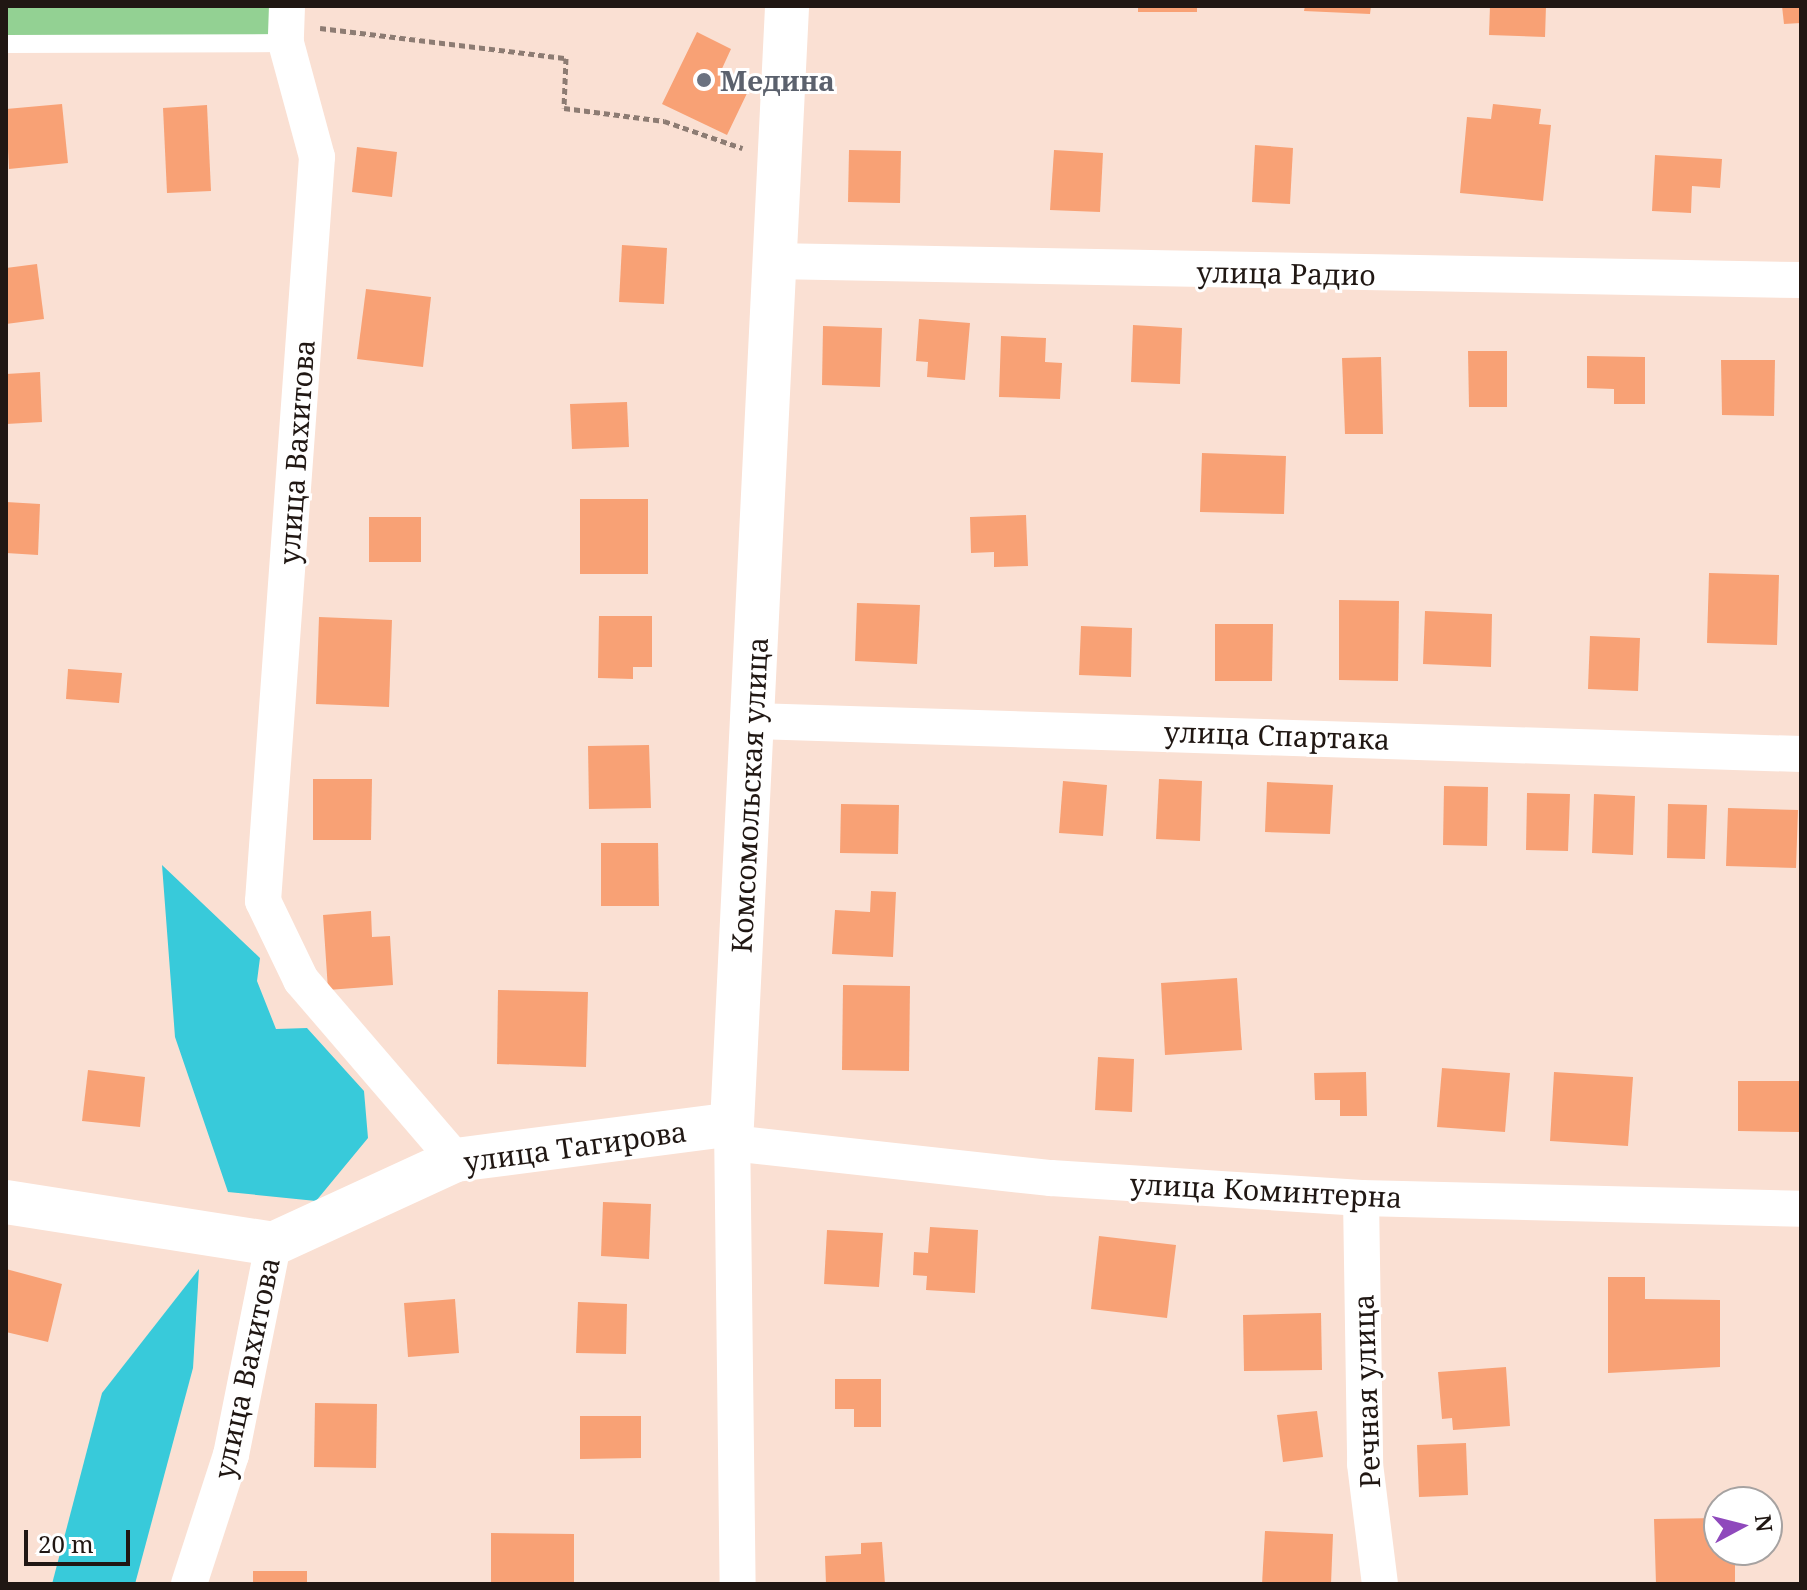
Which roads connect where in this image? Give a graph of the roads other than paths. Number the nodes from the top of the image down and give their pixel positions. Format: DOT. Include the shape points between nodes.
graph roads {
  1 [pos="287,6"];
  2 [pos="787,6"];
  3 [pos="286,43"];
  4 [pos="6,44"];
  5 [pos="771,261"];
  6 [pos="1801,280"];
  7 [pos="754,721"];
  8 [pos="1801,754"];
  9 [pos="732,1134"];
  10 [pos="456,1160"];
  11 [pos="1361,1198"];
  12 [pos="6,1202"];
  13 [pos="1801,1209"];
  14 [pos="273,1244"];
  15 [pos="189,1584"];
  16 [pos="738,1584"];
  17 [pos="1380,1584"];
  1 -- 3 [label="street, улица Вахитова"];
  2 -- 5 [label="street, Комсомольская улица"];
  3 -- 4 [label="lane"];
  3 -- 10 [label="street, улица Вахитова" via="317,157 263,901 301,980"];
  5 -- 6 [label="street, улица Радио"];
  5 -- 7 [label="street, Комсомольская улица"];
  7 -- 8 [label="street, улица Спартака"];
  7 -- 9 [label="street, Комсомольская улица"];
  9 -- 10 [label="street, улица Тагирова"];
  9 -- 11 [label="street, улица Коминтерна" via="1051,1178"];
  9 -- 16 [label="street, Комсомольская улица"];
  10 -- 14 [label="street, улица Тагирова"];
  11 -- 13 [label="street, улица Коминтерна"];
  11 -- 17 [label="street, Речная улица" via="1365,1464"];
  12 -- 14 [label="street"];
  14 -- 15 [label="street, улица Вахитова" via="231,1455"];
}
